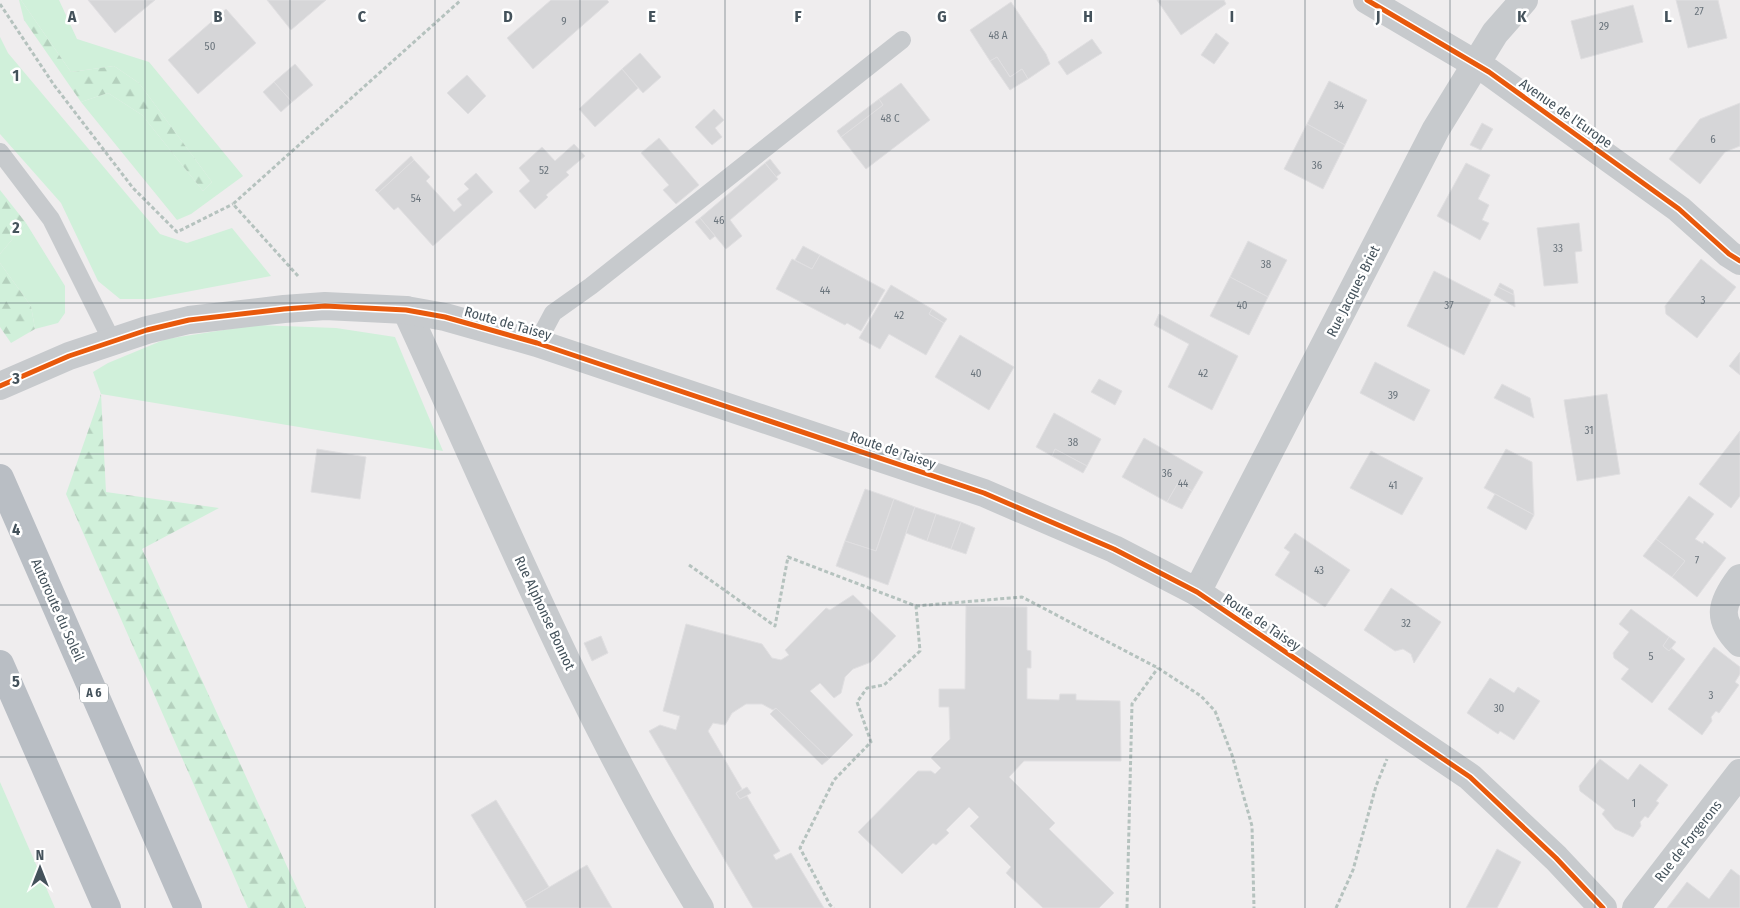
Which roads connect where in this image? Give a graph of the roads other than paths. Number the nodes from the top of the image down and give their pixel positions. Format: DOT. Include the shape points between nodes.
graph roads {
  1 [pos="1367,0"];
  2 [pos="1524,0"];
  3 [pos="902,40"];
  4 [pos="1476,63"];
  5 [pos="0,152"];
  6 [pos="1740,261"];
  7 [pos="406,310"];
  8 [pos="112,342"];
  9 [pos="537,342"];
  10 [pos="0,386"];
  11 [pos="0,478"];
  12 [pos="1740,578"];
  13 [pos="1197,592"];
  14 [pos="1740,643"];
  15 [pos="0,664"];
  16 [pos="1740,773"];
  17 [pos="107,908"];
  18 [pos="188,908"];
  19 [pos="700,908"];
  20 [pos="1603,908"];
  21 [pos="1636,908"];
  1 -- 4 [label="street, Avenue de l'Europe"];
  2 -- 4 [label="street, Rue Jacques Briet"];
  3 -- 9 [label="lane, Route de Taisey" via="553,313"];
  4 -- 6 [label="street, Avenue de l'Europe" via="1679,209"];
  4 -- 13 [label="street, Rue Jacques Briet" via="1436,129"];
  5 -- 8 [label="lane" via="51,219"];
  7 -- 8 [label="street, Route de Taisey" via="325,306 189,320"];
  7 -- 9 [label="street, Route de Taisey" via="445,316"];
  7 -- 19 [label="street, Rue Alphonse Bonnot" via="562,650 664,850"];
  8 -- 10 [label="street, Route de Taisey" via="68,356"];
  9 -- 13 [label="street, Route de Taisey" via="984,493 1114,549"];
  11 -- 18 [label="highway, Autoroute du Soleil / A 6"];
  12 -- 14 [label="street" via="1727,595 1722,613 1730,633"];
  13 -- 20 [label="street, Route de Taisey" via="1470,777 1556,858"];
  15 -- 17 [label="highway"];
  16 -- 21 [label="street, Rue de Forgerons"];
}
